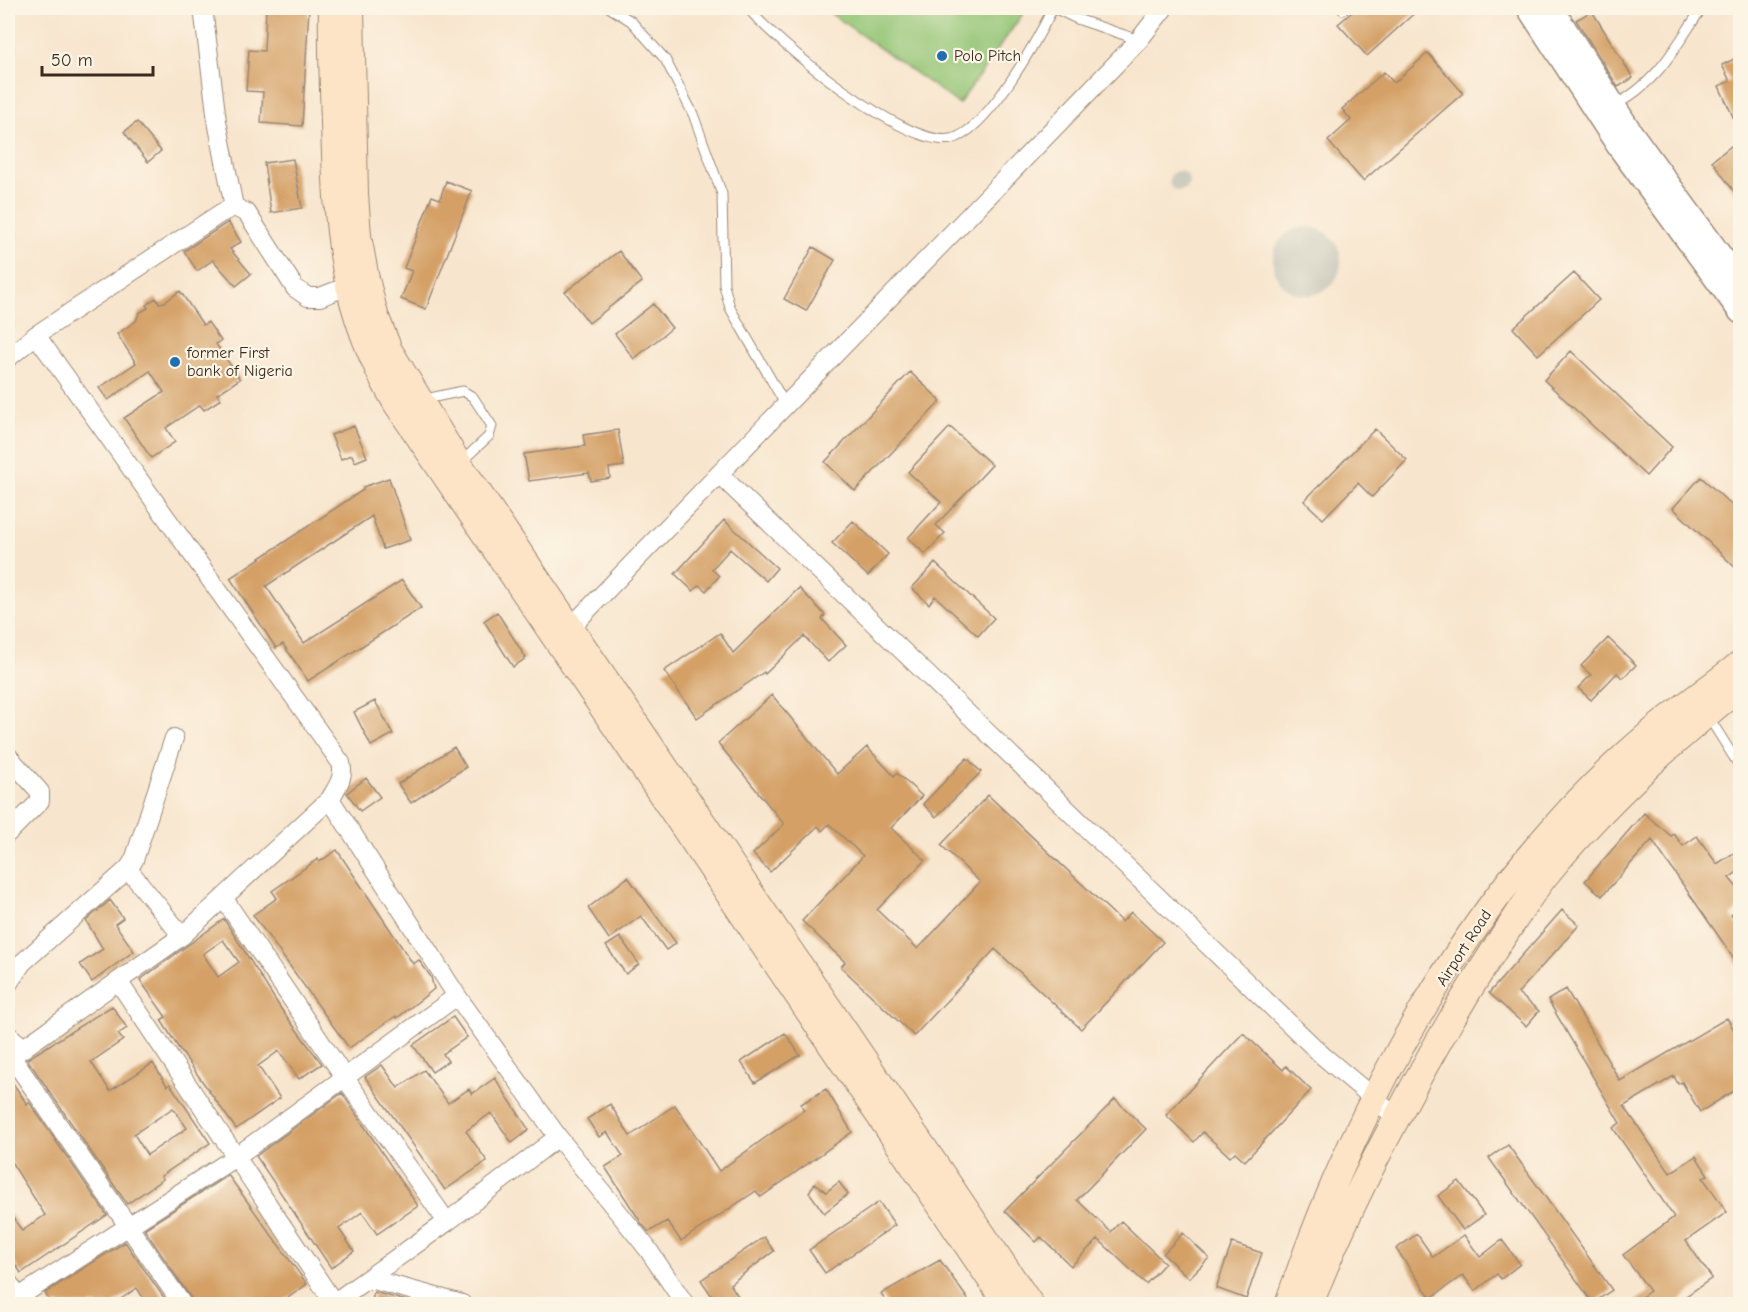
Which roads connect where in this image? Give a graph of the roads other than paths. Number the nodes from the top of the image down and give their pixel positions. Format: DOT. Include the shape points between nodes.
graph roads {
  1 [pos="203,8"];
  2 [pos="332,8"];
  3 [pos="351,8"];
  4 [pos="610,8"];
  5 [pos="748,8"];
  6 [pos="1054,8"];
  7 [pos="1164,8"];
  8 [pos="1528,8"];
  9 [pos="1552,8"];
  10 [pos="1702,8"];
  11 [pos="1139,40"];
  12 [pos="1614,106"];
  13 [pos="234,207"];
  14 [pos="357,282"];
  15 [pos="1737,294"];
  16 [pos="36,335"];
  17 [pos="8,358"];
  18 [pos="418,400"];
  19 [pos="785,405"];
  20 [pos="459,464"];
  21 [pos="719,474"];
  22 [pos="570,627"];
  23 [pos="1740,664"];
  24 [pos="1740,687"];
  25 [pos="1707,714"];
  26 [pos="174,738"];
  27 [pos="8,758"];
  28 [pos="1740,766"];
  29 [pos="330,799"];
  30 [pos="8,832"];
  31 [pos="128,869"];
  32 [pos="1534,870"];
  33 [pos="224,899"];
  34 [pos="182,936"];
  35 [pos="118,981"];
  36 [pos="8,984"];
  37 [pos="457,996"];
  38 [pos="8,1035"];
  39 [pos="14,1054"];
  40 [pos="345,1078"];
  41 [pos="1372,1099"];
  42 [pos="1396,1117"];
  43 [pos="558,1137"];
  44 [pos="234,1158"];
  45 [pos="447,1222"];
  46 [pos="127,1226"];
  47 [pos="370,1279"];
  48 [pos="8,1282"];
  49 [pos="16,1302"];
  50 [pos="333,1304"];
  51 [pos="182,1305"];
  52 [pos="462,1305"];
  53 [pos="685,1305"];
  54 [pos="1007,1305"];
  55 [pos="1030,1305"];
  56 [pos="1288,1305"];
  57 [pos="1310,1305"];
  1 -- 13 [label="street" via="217,121"];
  2 -- 14 [label="main road" via="336,191"];
  3 -- 14 [label="main road"];
  4 -- 19 [label="lane" via="630,21 664,59 693,114 722,194 724,285 730,308"];
  5 -- 6 [label="lane" via="799,58 878,114 932,137 950,139 996,102"];
  6 -- 11 [label="lane"];
  7 -- 11 [label="street"];
  8 -- 15 [label="street" via="1618,146"];
  9 -- 12 [label="street"];
  10 -- 12 [label="lane" via="1655,77"];
  11 -- 19 [label="street"];
  12 -- 15 [label="street"];
  13 -- 14 [label="street" via="247,213 295,288 308,297 320,297"];
  13 -- 16 [label="street"];
  14 -- 18 [label="main road"];
  14 -- 54 [label="main road" via="362,336 396,403"];
  16 -- 17 [label="street"];
  16 -- 29 [label="street" via="341,763 341,779"];
  18 -- 20 [label="main road"];
  18 -- 20 [label="lane" via="463,391 473,397 492,426 489,436"];
  19 -- 21 [label="street"];
  20 -- 22 [label="main road"];
  21 -- 22 [label="street"];
  21 -- 41 [label="street" via="1314,1048"];
  22 -- 55 [label="main road"];
  23 -- 32 [label="main road, Airport Road" via="1620,760"];
  24 -- 25 [label="main road, Airport Road"];
  25 -- 28 [label="lane"];
  25 -- 32 [label="main road, Airport Road"];
  26 -- 31 [label="street"];
  27 -- 30 [label="street" via="40,792 40,801"];
  29 -- 33 [label="street"];
  29 -- 37 [label="street"];
  31 -- 34 [label="street"];
  31 -- 36 [label="street" via="22,963"];
  32 -- 41 [label="main road, Airport Road" via="1467,937"];
  32 -- 42 [label="main road, Airport Road"];
  33 -- 34 [label="street"];
  33 -- 40 [label="street"];
  34 -- 35 [label="street"];
  35 -- 39 [label="street"];
  35 -- 44 [label="street"];
  37 -- 40 [label="street"];
  37 -- 43 [label="street"];
  38 -- 39 [label="street"];
  39 -- 46 [label="street"];
  40 -- 44 [label="street"];
  40 -- 45 [label="street"];
  41 -- 42 [label="street"];
  41 -- 56 [label="main road, Airport Road" via="1313,1230"];
  42 -- 57 [label="main road, Airport Road" via="1370,1166"];
  43 -- 45 [label="street"];
  43 -- 53 [label="street" via="647,1248"];
  44 -- 46 [label="street"];
  44 -- 50 [label="street"];
  45 -- 47 [label="street"];
  46 -- 49 [label="street"];
  46 -- 51 [label="street"];
  47 -- 50 [label="street"];
  47 -- 52 [label="street"];
  48 -- 49 [label="street"];
}
